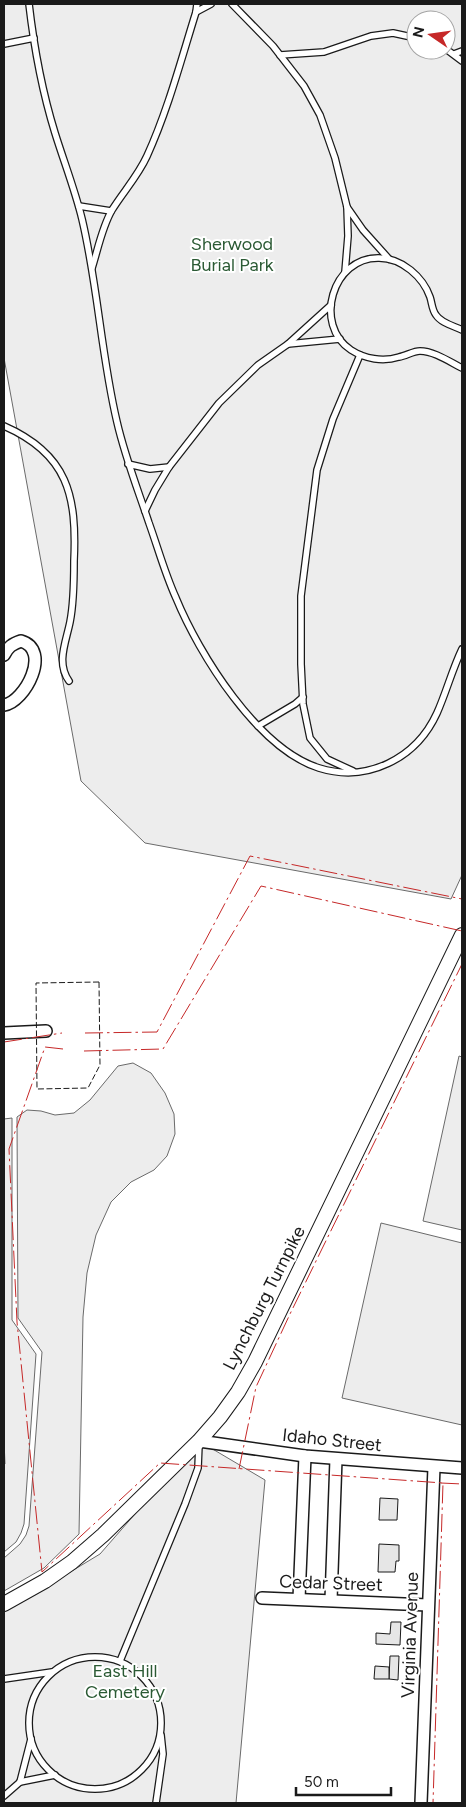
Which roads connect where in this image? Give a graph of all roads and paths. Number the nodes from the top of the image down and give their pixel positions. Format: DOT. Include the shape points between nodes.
graph roads {
  1 [pos="29,4"];
  2 [pos="197,4"];
  3 [pos="211,4"];
  4 [pos="232,4"];
  5 [pos="196,12"];
  6 [pos="406,36"];
  7 [pos="34,38"];
  8 [pos="4,44"];
  9 [pos="280,55"];
  10 [pos="79,206"];
  11 [pos="347,207"];
  12 [pos="111,211"];
  13 [pos="389,259"];
  14 [pos="92,269"];
  15 [pos="345,272"];
  16 [pos="331,305"];
  17 [pos="462,330"];
  18 [pos="340,338"];
  19 [pos="288,344"];
  20 [pos="360,355"];
  21 [pos="462,368"];
  22 [pos="4,426"];
  23 [pos="128,464"];
  24 [pos="169,467"];
  25 [pos="145,511"];
  26 [pos="462,649"];
  27 [pos="4,655"];
  28 [pos="69,681"];
  29 [pos="303,697"];
  30 [pos="4,705"];
  31 [pos="258,726"];
  32 [pos="355,772"];
  33 [pos="462,935"];
  34 [pos="46,1031"];
  35 [pos="4,1033"];
  36 [pos="199,1441"];
  37 [pos="305,1456"];
  38 [pos="336,1459"];
  39 [pos="434,1467"];
  40 [pos="462,1468"];
  41 [pos="262,1598"];
  42 [pos="299,1599"];
  43 [pos="331,1600"];
  44 [pos="4,1604"];
  45 [pos="428,1605"];
  46 [pos="120,1661"];
  47 [pos="52,1672"];
  48 [pos="4,1679"];
  49 [pos="160,1733"];
  50 [pos="31,1739"];
  51 [pos="55,1775"];
  52 [pos="20,1782"];
  53 [pos="4,1796"];
  54 [pos="156,1803"];
  55 [pos="421,1803"];
  1 -- 7 [label="lane"];
  2 -- 5 [label="lane"];
  3 -- 5 [label="lane"];
  4 -- 9 [label="lane"];
  5 -- 12 [label="lane" via="166,109 147,157"];
  6 -- 9 [label="lane" via="393,33 371,36 324,52"];
  7 -- 8 [label="lane"];
  7 -- 10 [label="lane" via="54,131"];
  9 -- 11 [label="lane" via="304,86 320,115"];
  10 -- 12 [label="lane"];
  10 -- 14 [label="lane"];
  11 -- 13 [label="lane"];
  11 -- 15 [label="lane"];
  12 -- 14 [label="lane"];
  13 -- 15 [label="lane" via="367,259"];
  13 -- 17 [label="lane" via="404,265 424,283 437,317"];
  14 -- 23 [label="lane" via="106,366"];
  15 -- 16 [label="lane"];
  16 -- 18 [label="lane" via="332,321"];
  16 -- 19 [label="lane"];
  18 -- 19 [label="lane"];
  18 -- 20 [label="lane"];
  19 -- 24 [label="lane" via="258,365 219,403"];
  20 -- 21 [label="lane" via="386,360 419,350 427,351"];
  20 -- 29 [label="lane" via="332,419 317,470 301,596"];
  22 -- 28 [label="lane" via="46,452 57,465 71,499 74,523 73,596 62,662"];
  23 -- 24 [label="lane" via="150,470"];
  23 -- 25 [label="lane"];
  24 -- 25 [label="lane"];
  25 -- 31 [label="lane" via="176,600 194,635 240,706"];
  26 -- 32 [label="lane" via="436,715 417,743 388,765"];
  27 -- 30 [label="street" via="7,648 21,641 32,646 36,659 24,688 14,702"];
  29 -- 31 [label="lane"];
  29 -- 32 [label="lane" via="310,738 328,759"];
  31 -- 32 [label="lane" via="280,746 311,766 329,771"];
  33 -- 36 [label="street, Lynchburg Turnpike" via="255,1362 238,1392"];
  34 -- 35 [label="street"];
  36 -- 37 [label="street, Idaho Street"];
  36 -- 44 [label="street, Lynchburg Turnpike" via="72,1562"];
  36 -- 46 [label="lane" via="198,1468 182,1513"];
  37 -- 38 [label="street, Idaho Street"];
  37 -- 42 [label="street"];
  38 -- 39 [label="street, Idaho Street"];
  38 -- 43 [label="street"];
  39 -- 40 [label="street, Idaho Street"];
  39 -- 45 [label="street, Virginia Avenue"];
  41 -- 42 [label="street, Cedar Street"];
  42 -- 43 [label="street, Cedar Street"];
  43 -- 45 [label="street, Cedar Street"];
  45 -- 55 [label="street, Virginia Avenue"];
  46 -- 47 [label="lane" via="103,1656 85,1657 67,1662"];
  46 -- 49 [label="lane" via="132,1667 150,1685 160,1708"];
  47 -- 48 [label="lane"];
  47 -- 50 [label="lane" via="38,1688 30,1708 28,1729"];
  49 -- 51 [label="lane" via="154,1753 141,1770 124,1783 103,1789 82,1788"];
  49 -- 54 [label="lane" via="163,1754"];
  50 -- 51 [label="lane" via="45,1768"];
  50 -- 52 [label="lane"];
  51 -- 52 [label="lane"];
  52 -- 53 [label="lane"];
}
